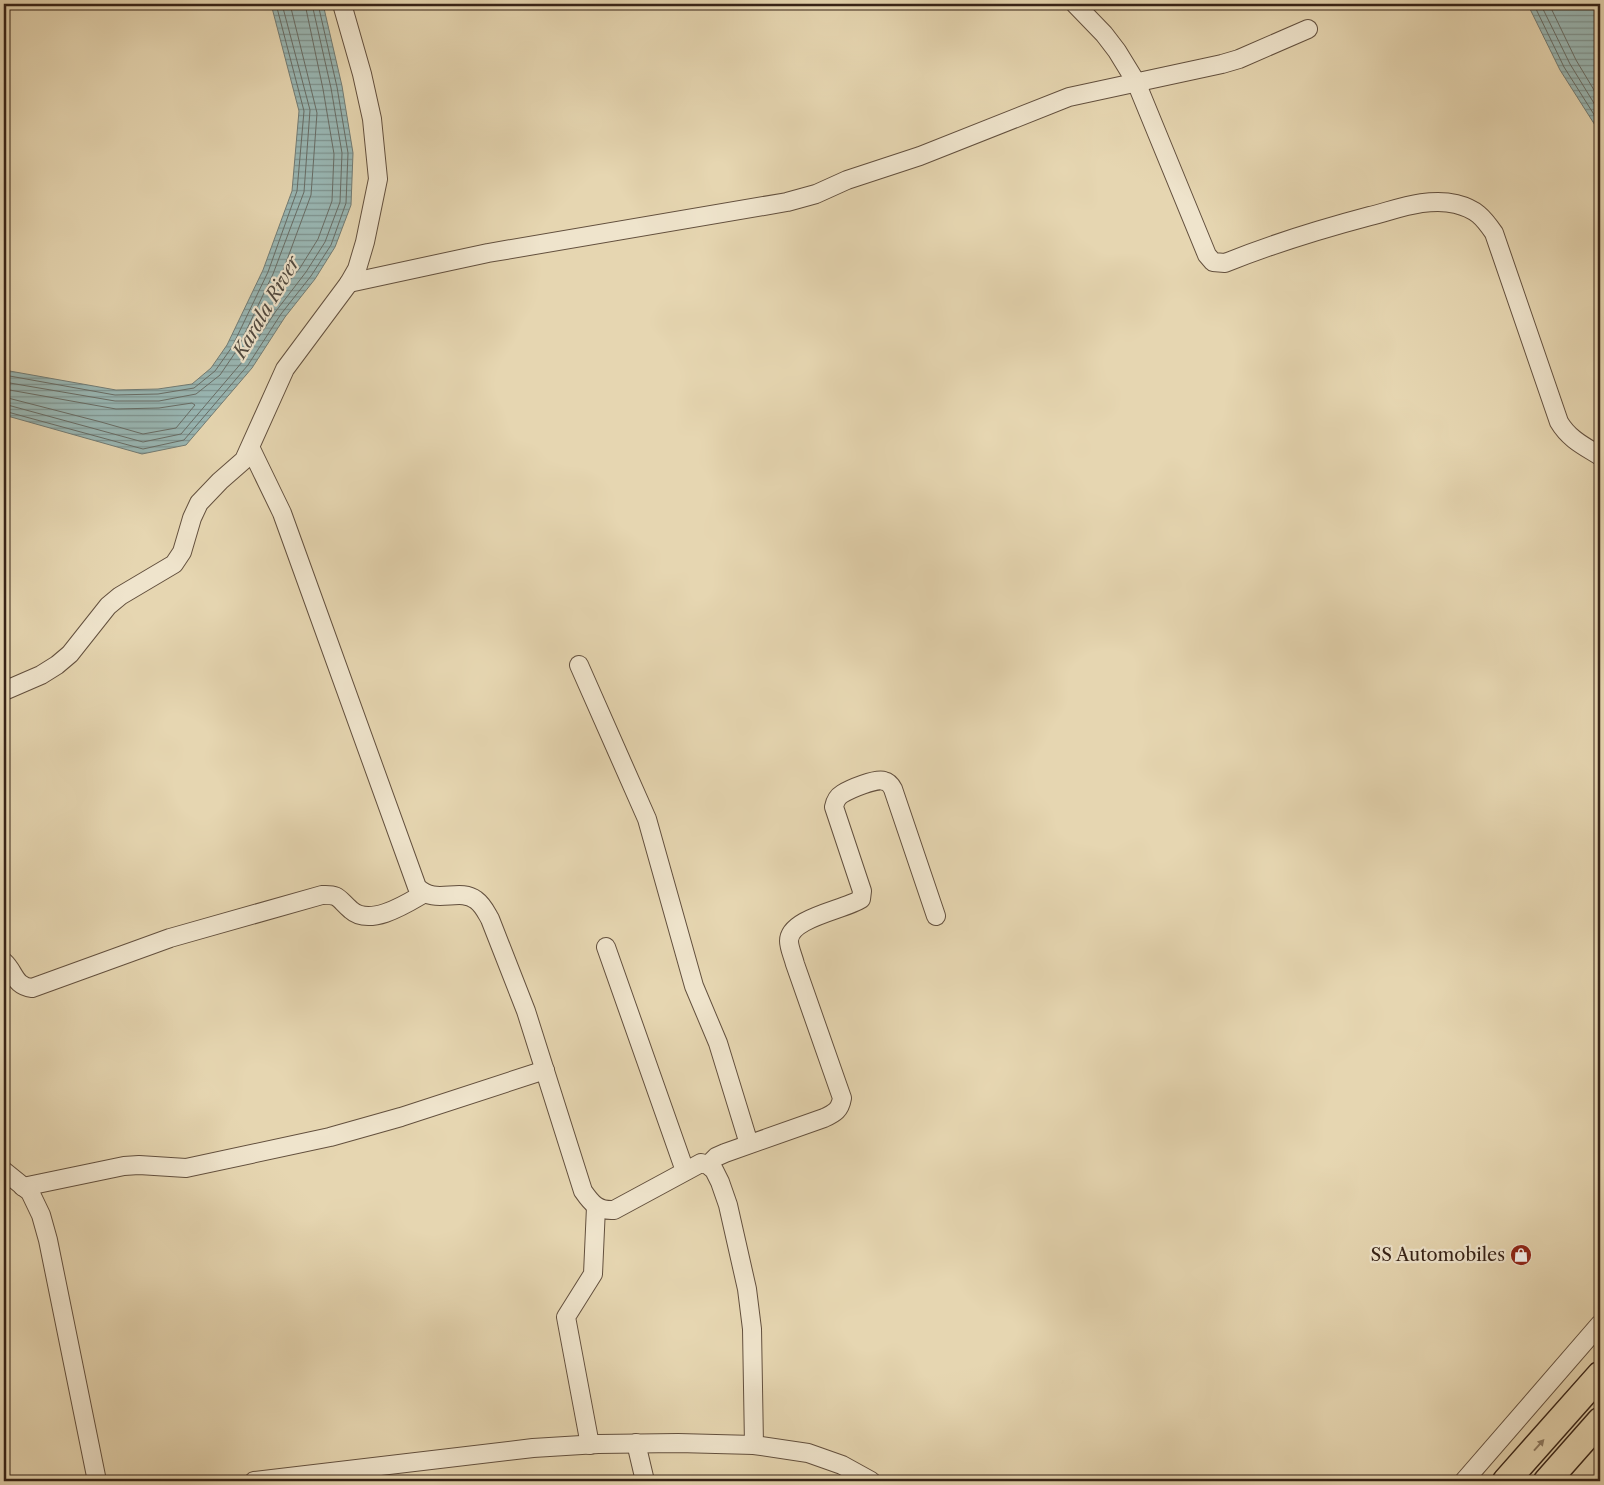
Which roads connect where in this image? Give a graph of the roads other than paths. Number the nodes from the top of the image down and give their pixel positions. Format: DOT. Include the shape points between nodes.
graph roads {
  1 [pos="342,4"];
  2 [pos="1075,4"];
  3 [pos="1308,29"];
  4 [pos="1136,82"];
  5 [pos="349,283"];
  6 [pos="251,449"];
  7 [pos="1600,456"];
  8 [pos="579,664"];
  9 [pos="4,691"];
  10 [pos="423,894"];
  11 [pos="936,916"];
  12 [pos="606,947"];
  13 [pos="4,962"];
  14 [pos="545,1070"];
  15 [pos="749,1144"];
  16 [pos="708,1165"];
  17 [pos="4,1171"];
  18 [pos="685,1171"];
  19 [pos="23,1186"];
  20 [pos="596,1208"];
  21 [pos="1600,1324"];
  22 [pos="1600,1376"];
  23 [pos="1600,1421"];
  24 [pos="636,1444"];
  25 [pos="590,1445"];
  26 [pos="754,1445"];
  27 [pos="97,1481"];
  28 [pos="254,1481"];
  29 [pos="645,1481"];
  30 [pos="871,1481"];
  31 [pos="1464,1481"];
  32 [pos="1506,1481"];
  33 [pos="1547,1481"];
  1 -- 5 [label="street" via="372,119 378,179 365,242"];
  2 -- 4 [label="street" via="1113,45"];
  3 -- 4 [label="street" via="1239,59"];
  4 -- 5 [label="street" via="1069,97 920,156 787,202 488,253"];
  4 -- 7 [label="street" via="1207,255 1213,262 1225,263 1323,229 1416,204 1438,201 1457,204 1484,217 1494,233 1559,422 1573,440"];
  5 -- 6 [label="street" via="285,369"];
  6 -- 9 [label="street" via="244,460 199,503 182,552 174,564 108,606 70,654 57,665"];
  6 -- 10 [label="street" via="282,513 413,877"];
  8 -- 15 [label="street" via="647,819 694,986 718,1043"];
  10 -- 13 [label="street" via="392,912 360,916 339,896 322,895 170,938 32,988 17,982"];
  10 -- 14 [label="street" via="468,895 483,906 526,1011"];
  11 -- 15 [label="street" via="889,783 876,780 842,794 834,807 862,891 861,899 804,922 794,928 789,942 842,1098 840,1107 824,1118"];
  12 -- 18 [label="street"];
  14 -- 19 [label="street" via="401,1117 311,1141 186,1168 124,1166"];
  14 -- 20 [label="street" via="583,1191"];
  15 -- 16 [label="street" via="716,1157"];
  16 -- 18 [label="street" via="701,1163"];
  16 -- 26 [label="street" via="714,1170 728,1205 747,1289 752,1329"];
  17 -- 19 [label="street"];
  18 -- 20 [label="street" via="614,1210"];
  19 -- 27 [label="street" via="30,1192 41,1215 48,1240"];
  20 -- 25 [label="street" via="593,1274 566,1317"];
  21 -- 31 [label="street"];
  32 -- 22 [label="highway, one-way"];
  23 -- 33 [label="highway"];
  24 -- 25 [label="street"];
  24 -- 26 [label="street"];
  24 -- 29 [label="street"];
  25 -- 28 [label="street" via="533,1448"];
  26 -- 30 [label="street" via="808,1452"];
}
